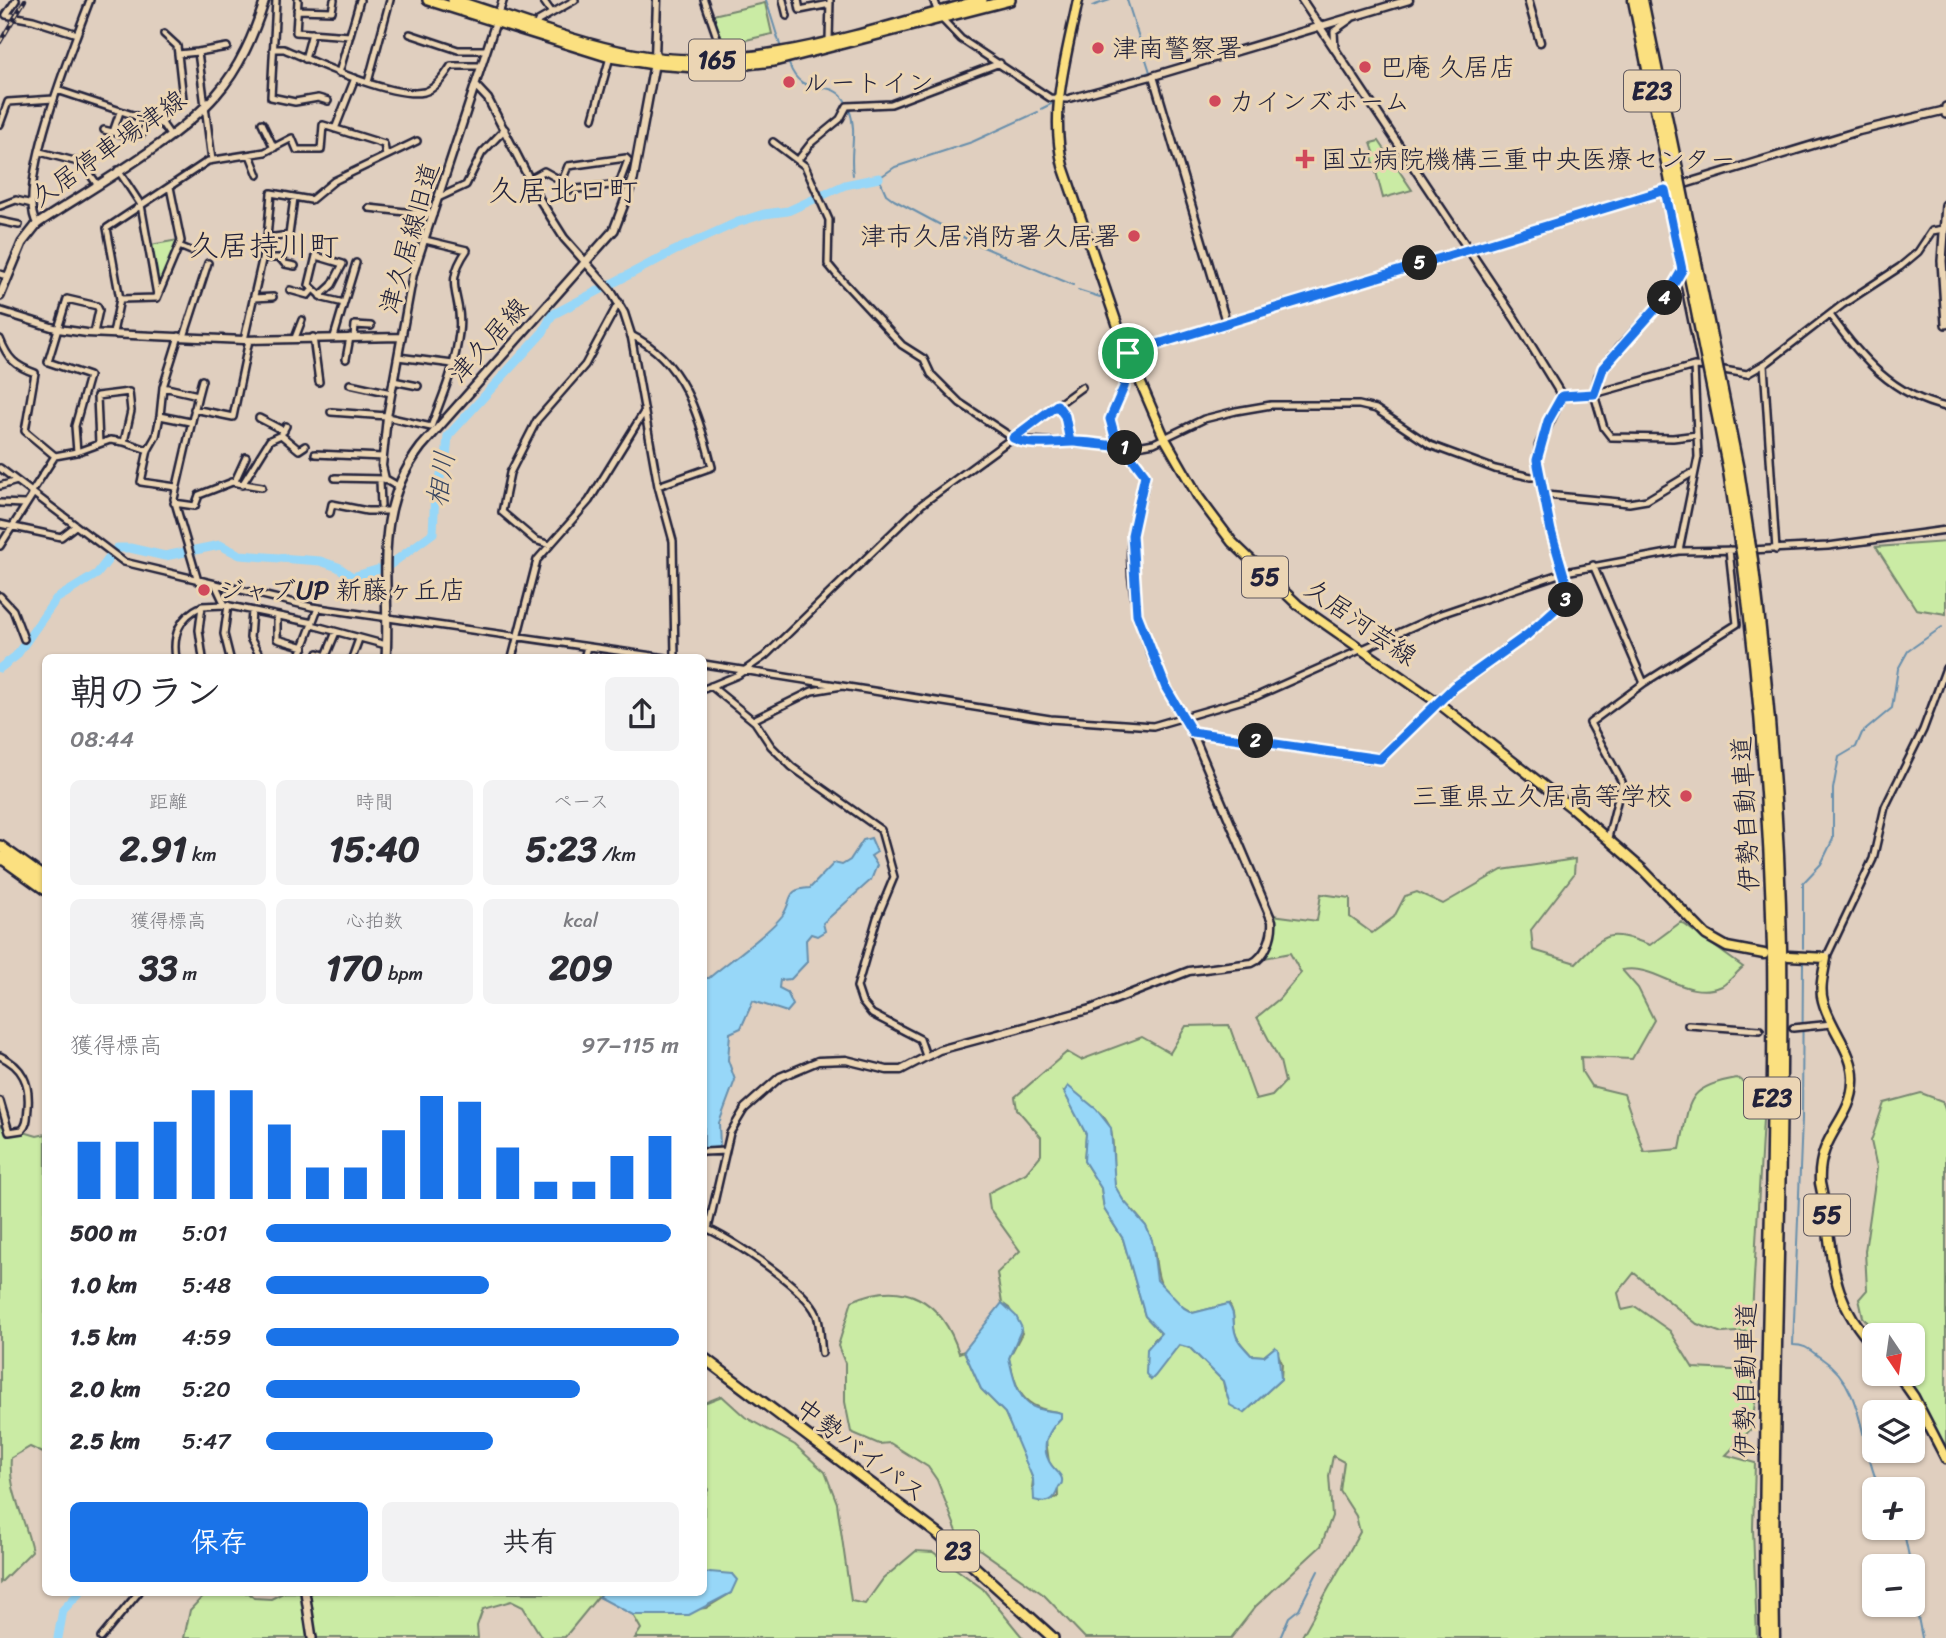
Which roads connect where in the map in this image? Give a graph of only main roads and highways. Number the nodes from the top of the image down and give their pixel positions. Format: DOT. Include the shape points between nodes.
graph roads {
  1 [pos="265,0"];
  2 [pos="428,0"];
  3 [pos="453,0"];
  4 [pos="982,0"];
  5 [pos="1010,0"];
  6 [pos="1078,0"];
  7 [pos="1631,0"];
  8 [pos="1644,0"];
  9 [pos="940,15"];
  10 [pos="498,17"];
  11 [pos="655,61"];
  12 [pos="1654,82"];
  13 [pos="1946,205"];
  14 [pos="4,275"];
  15 [pos="0,296"];
  16 [pos="1946,324"];
  17 [pos="1747,560"];
  18 [pos="386,654"];
  19 [pos="0,846"];
  20 [pos="0,857"];
  21 [pos="42,876"];
  22 [pos="42,887"];
  23 [pos="1764,954"];
  24 [pos="1789,956"];
  25 [pos="1862,1333"];
  26 [pos="707,1362"];
  27 [pos="1906,1386"];
  28 [pos="1946,1459"];
  29 [pos="306,1596"];
  30 [pos="312,1638"];
  31 [pos="1053,1638"];
  32 [pos="1766,1638"];
  33 [pos="1774,1638"];
  1 -- 14 [label="main road, 久居停車場津線" via="238,65 205,106 170,135 37,224"];
  2 -- 10 [label="highway, 165"];
  3 -- 10 [label="highway, 165"];
  4 -- 9 [label="highway, 165"];
  5 -- 9 [label="highway, 165"];
  6 -- 23 [label="main road, 久居河芸線 / 55" via="1058,100 1063,166 1128,353 1164,437 1205,508 1257,569 1298,605 1437,702 1608,838 1706,936 1727,947"];
  7 -- 12 [label="highway, 伊勢自動車道 / E23"];
  8 -- 12 [label="highway" via="1659,68"];
  9 -- 11 [label="highway, 165" via="793,50 726,60"];
  9 -- 11 [label="highway, 165" via="774,61 709,68"];
  10 -- 11 [label="highway, 165"];
  10 -- 11 [label="highway, 165" via="610,57"];
  11 -- 18 [label="main road, 津久居線" via="628,198 614,230 433,429 397,486 389,511"];
  12 -- 17 [label="highway, 伊勢自動車道 / E23, bridge"];
  13 -- 16 [label="main road" via="1942,282"];
  14 -- 15 [label="main road, 久居停車場津線"];
  17 -- 32 [label="highway, 伊勢自動車道 / E23" via="1765,755 1773,950"];
  17 -- 33 [label="highway, 伊勢自動車道 / E23" via="1773,754 1781,950"];
  19 -- 21 [label="highway"];
  20 -- 22 [label="highway"];
  24 -- 25 [label="main road, 55" via="1826,958 1821,989 1849,1059 1853,1083 1849,1103 1824,1145 1819,1167 1840,1297"];
  26 -- 31 [label="highway, 中勢バイパス / 23" via="938,1534"];
  27 -- 28 [label="main road"];
  29 -- 30 [label="main road"];
}
